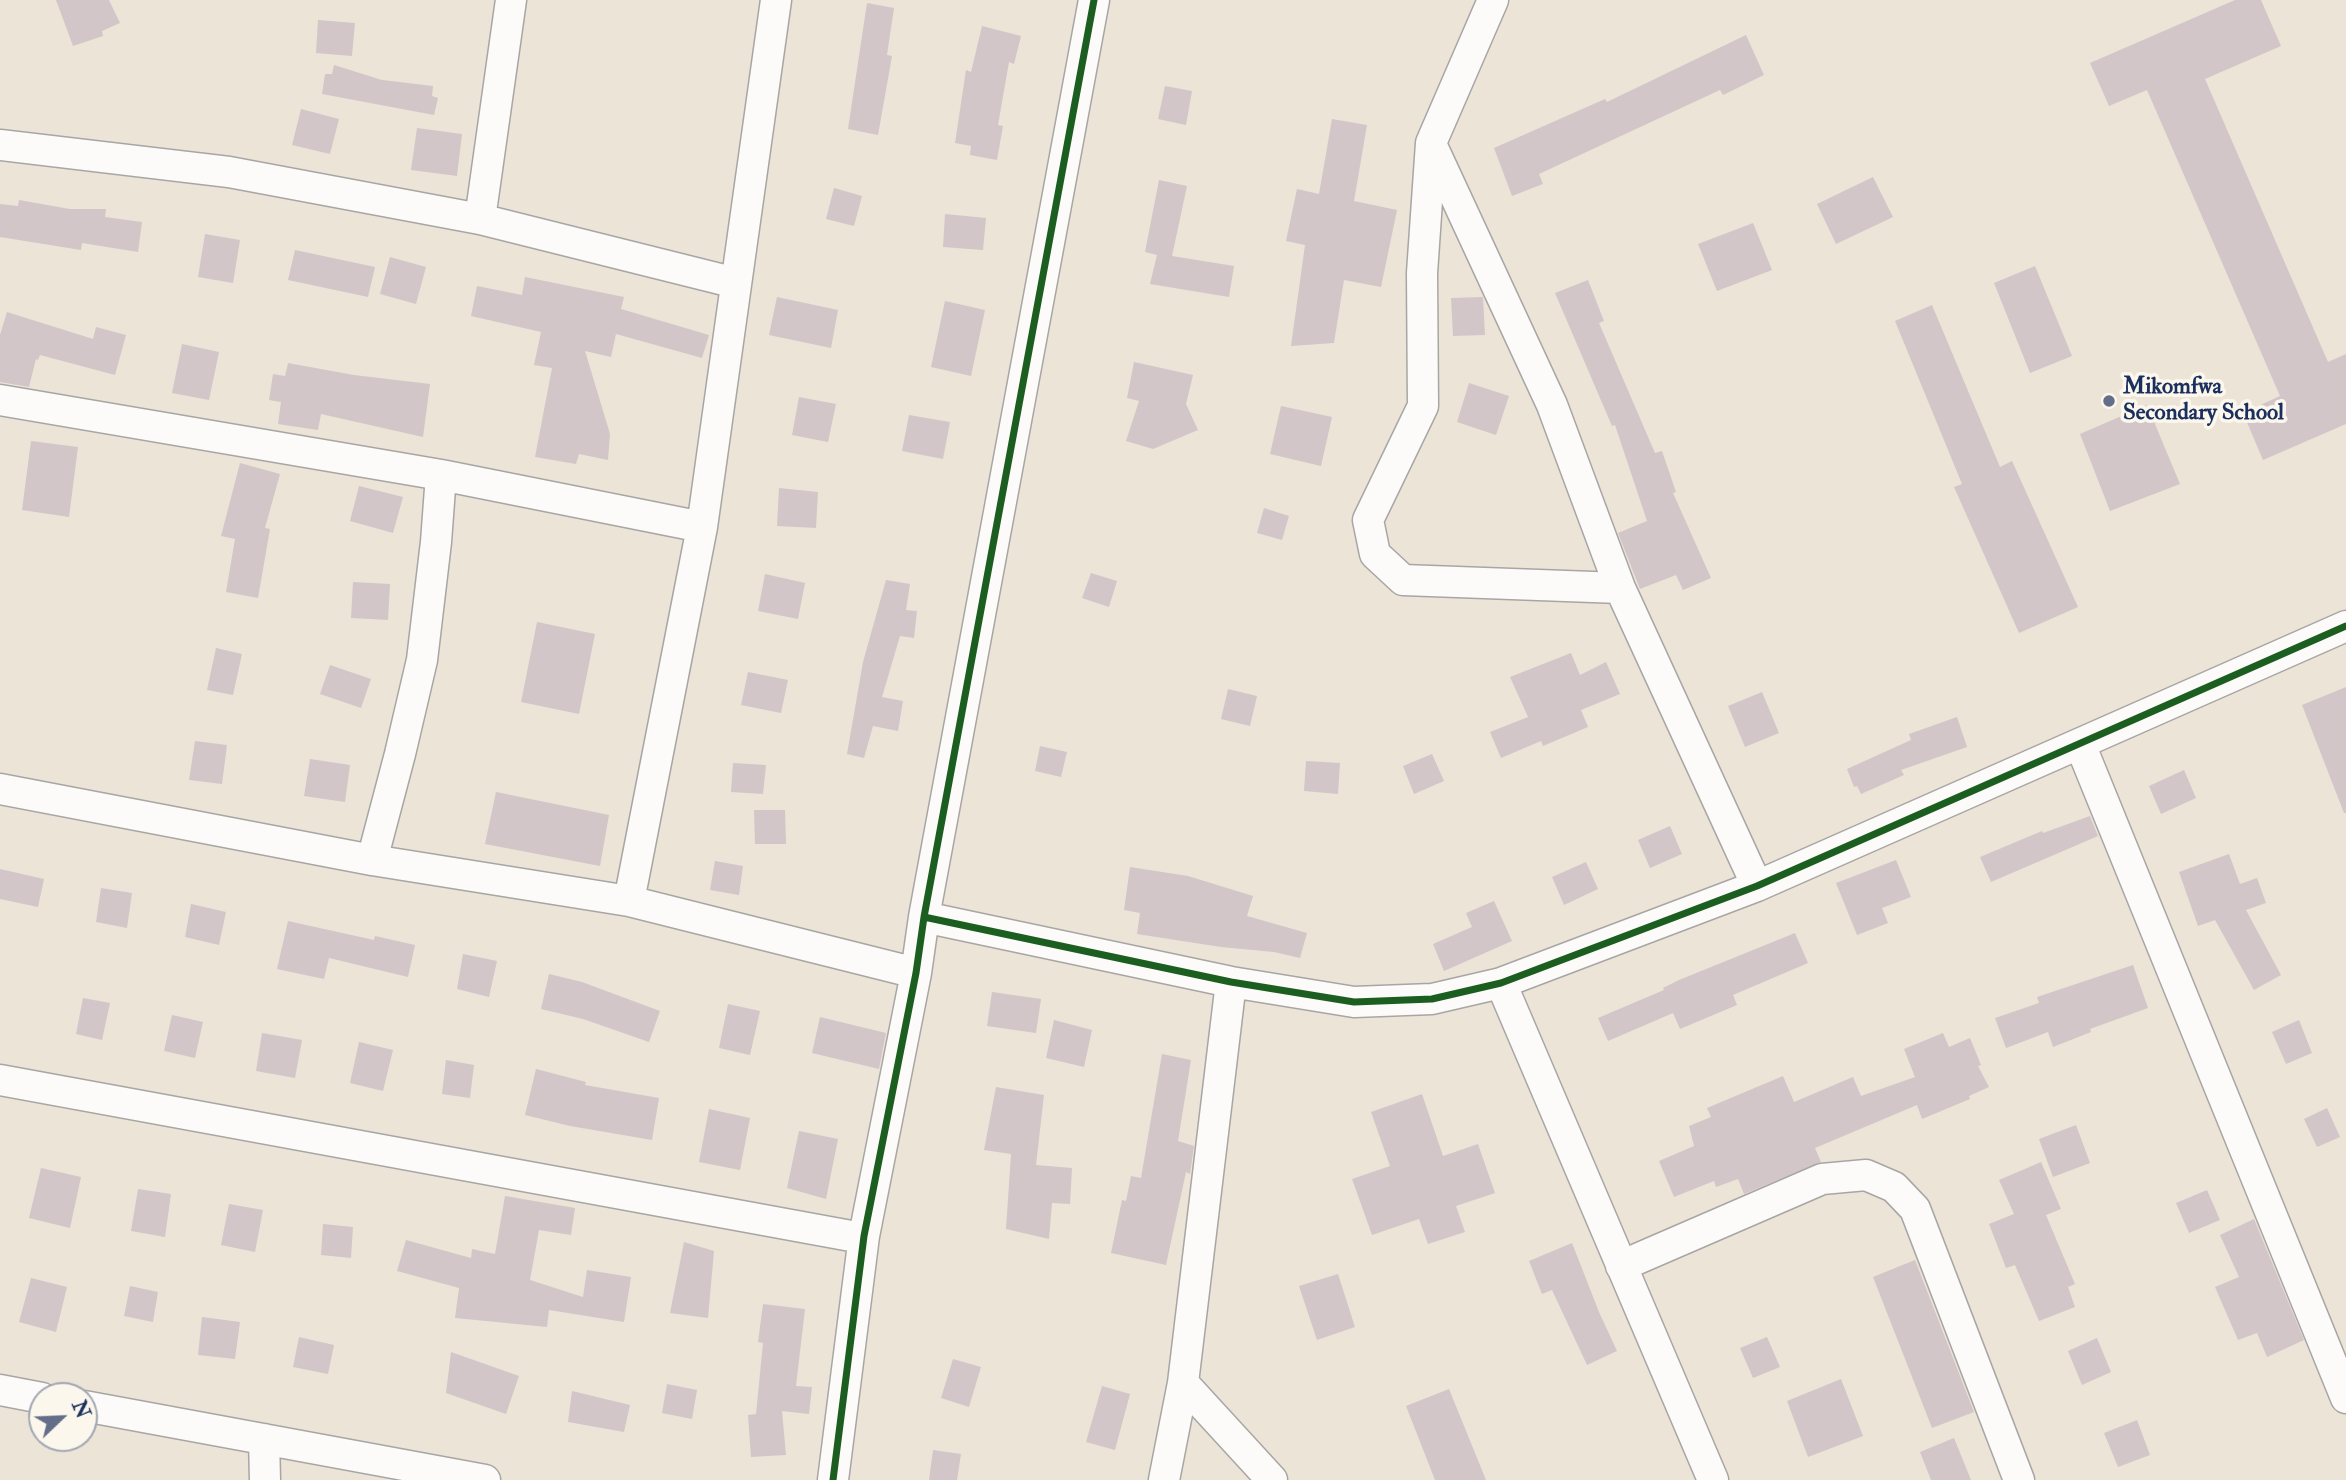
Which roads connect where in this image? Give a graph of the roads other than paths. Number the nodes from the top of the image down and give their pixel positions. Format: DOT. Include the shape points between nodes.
graph roads {
  1 [pos="511,0"];
  2 [pos="776,0"];
  3 [pos="1094,0"];
  4 [pos="1493,0"];
  5 [pos="1431,143"];
  6 [pos="0,145"];
  7 [pos="480,219"];
  8 [pos="736,283"];
  9 [pos="0,400"];
  10 [pos="441,475"];
  11 [pos="702,527"];
  12 [pos="1620,588"];
  13 [pos="2346,626"];
  14 [pos="2080,744"];
  15 [pos="0,789"];
  16 [pos="372,860"];
  17 [pos="1757,886"];
  18 [pos="629,901"];
  19 [pos="924,917"];
  20 [pos="916,973"];
  21 [pos="1231,982"];
  22 [pos="1502,983"];
  23 [pos="0,1080"];
  24 [pos="864,1236"];
  25 [pos="1621,1266"];
  26 [pos="1183,1383"];
  27 [pos="0,1390"];
  28 [pos="28,1395"];
  29 [pos="2346,1398"];
  30 [pos="98,1409"];
  31 [pos="264,1439"];
  32 [pos="265,1480"];
  33 [pos="485,1480"];
  34 [pos="833,1480"];
  35 [pos="1164,1480"];
  36 [pos="1272,1480"];
  37 [pos="1713,1480"];
  38 [pos="2020,1480"];
  1 -- 7 [label="street"];
  2 -- 8 [label="street"];
  3 -- 19 [label="street"];
  4 -- 5 [label="street"];
  5 -- 12 [label="street" via="1552,405"];
  5 -- 12 [label="street" via="1422,273 1423,406 1368,520 1375,554 1403,580"];
  6 -- 7 [label="street" via="229,172"];
  7 -- 8 [label="street"];
  8 -- 11 [label="street"];
  9 -- 10 [label="street"];
  10 -- 11 [label="street"];
  10 -- 16 [label="street" via="422,660"];
  11 -- 18 [label="street"];
  12 -- 17 [label="street"];
  13 -- 14 [label="street"];
  14 -- 17 [label="street"];
  14 -- 29 [label="street"];
  15 -- 16 [label="street"];
  16 -- 18 [label="street"];
  17 -- 22 [label="street"];
  18 -- 20 [label="street"];
  19 -- 20 [label="street"];
  19 -- 21 [label="street"];
  20 -- 24 [label="street"];
  21 -- 22 [label="street" via="1354,1002 1432,999"];
  21 -- 26 [label="street"];
  22 -- 25 [label="street"];
  23 -- 24 [label="street"];
  24 -- 34 [label="street"];
  25 -- 37 [label="street"];
  25 -- 38 [label="street" via="1822,1179 1866,1175 1894,1187 1915,1209"];
  26 -- 35 [label="street"];
  26 -- 36 [label="street"];
  27 -- 28 [label="street"];
  30 -- 31 [label="street"];
  31 -- 32 [label="street"];
  31 -- 33 [label="street"];
}
